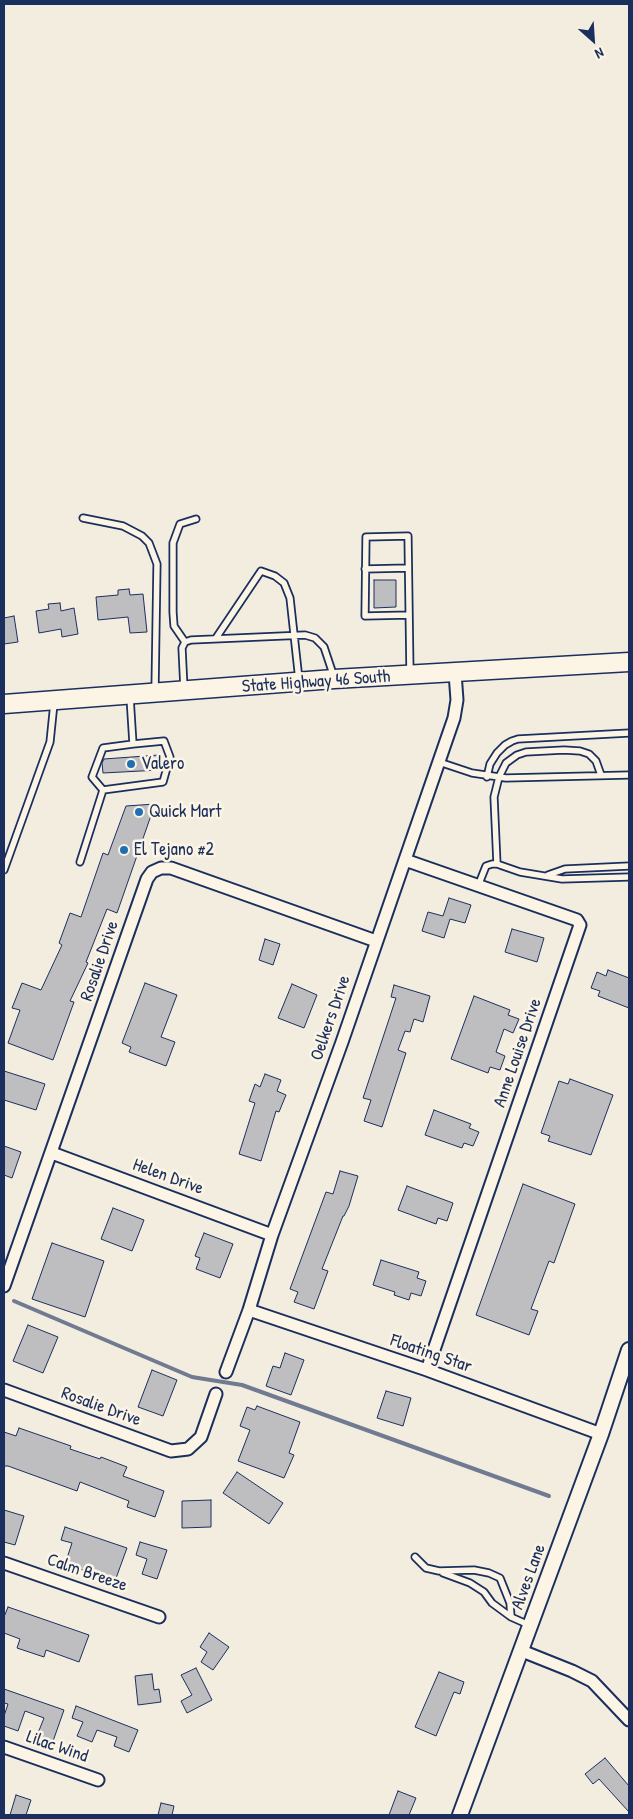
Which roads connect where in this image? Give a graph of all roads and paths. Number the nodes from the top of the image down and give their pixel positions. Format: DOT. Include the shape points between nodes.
graph roads {
  1 [pos="83,518"];
  2 [pos="196,519"];
  3 [pos="408,568"];
  4 [pos="365,570"];
  5 [pos="409,615"];
  6 [pos="293,635"];
  7 [pos="216,638"];
  8 [pos="185,642"];
  9 [pos="629,662"];
  10 [pos="455,673"];
  11 [pos="410,676"];
  12 [pos="334,679"];
  13 [pos="300,682"];
  14 [pos="184,690"];
  15 [pos="155,693"];
  16 [pos="130,694"];
  17 [pos="54,701"];
  18 [pos="4,704"];
  19 [pos="629,733"];
  20 [pos="133,744"];
  21 [pos="439,762"];
  22 [pos="629,774"];
  23 [pos="601,775"];
  24 [pos="487,777"];
  25 [pos="499,777"];
  26 [pos="103,790"];
  27 [pos="404,860"];
  28 [pos="80,862"];
  29 [pos="497,864"];
  30 [pos="629,866"];
  31 [pos="4,870"];
  32 [pos="547,875"];
  33 [pos="629,877"];
  34 [pos="478,886"];
  35 [pos="376,941"];
  36 [pos="52,1153"];
  37 [pos="272,1235"];
  38 [pos="4,1286"];
  39 [pos="249,1310"];
  40 [pos="629,1351"];
  41 [pos="427,1370"];
  42 [pos="226,1372"];
  43 [pos="4,1390"];
  44 [pos="216,1394"];
  45 [pos="601,1434"];
  46 [pos="415,1557"];
  47 [pos="4,1563"];
  48 [pos="439,1571"];
  49 [pos="159,1617"];
  50 [pos="512,1617"];
  51 [pos="531,1626"];
  52 [pos="522,1651"];
  53 [pos="629,1720"];
  54 [pos="4,1748"];
  55 [pos="98,1780"];
  56 [pos="460,1815"];
  1 -- 15 [label="lane" via="123,526 149,543 156,564"];
  2 -- 8 [label="lane" via="180,524 173,543 174,626"];
  3 -- 4 [label="lane"];
  3 -- 4 [label="lane" via="408,536 366,536"];
  3 -- 5 [label="lane"];
  4 -- 5 [label="lane" via="366,616"];
  5 -- 11 [label="lane"];
  6 -- 7 [label="lane"];
  6 -- 7 [label="lane" via="290,598 284,583 261,571"];
  6 -- 12 [label="lane" via="315,638 324,647"];
  6 -- 13 [label="lane"];
  7 -- 8 [label="lane"];
  8 -- 14 [label="lane" via="182,648"];
  9 -- 10 [label="main road, State Highway 46 South"];
  10 -- 11 [label="main road, State Highway 46 South"];
  10 -- 21 [label="street, Oelkers Drive" via="457,710"];
  11 -- 12 [label="main road, State Highway 46 South"];
  12 -- 13 [label="main road, State Highway 46 South"];
  13 -- 14 [label="main road, State Highway 46 South"];
  14 -- 15 [label="main road, State Highway 46 South"];
  15 -- 16 [label="main road, State Highway 46 South"];
  16 -- 17 [label="main road, State Highway 46 South"];
  16 -- 20 [label="lane"];
  17 -- 18 [label="main road, State Highway 46 South"];
  17 -- 31 [label="lane" via="50,742"];
  19 -- 24 [label="lane" via="518,739 497,753"];
  20 -- 26 [label="lane" via="103,748 92,777"];
  20 -- 26 [label="lane" via="164,741 170,757 163,782"];
  21 -- 24 [label="lane"];
  21 -- 27 [label="street, Oelkers Drive"];
  22 -- 23 [label="lane"];
  23 -- 25 [label="lane"];
  23 -- 25 [label="lane" via="596,761 588,754 564,750 517,755 506,763"];
  24 -- 25 [label="lane"];
  25 -- 29 [label="lane" via="494,797"];
  26 -- 28 [label="lane"];
  27 -- 34 [label="street, Anne Louise Drive"];
  27 -- 35 [label="street, Oelkers Drive"];
  29 -- 32 [label="lane" via="520,872"];
  29 -- 34 [label="lane" via="486,866"];
  30 -- 32 [label="lane" via="565,869"];
  32 -- 33 [label="lane" via="562,879"];
  34 -- 41 [label="street, Anne Louise Drive" via="577,920 580,925"];
  35 -- 36 [label="street, Rosalie Drive" via="171,868 152,872 147,878"];
  35 -- 37 [label="street, Oelkers Drive"];
  36 -- 37 [label="street, Helen Drive"];
  36 -- 38 [label="street, Rosalie Drive"];
  37 -- 39 [label="street, Oelkers Drive"];
  39 -- 41 [label="street, Floating Star"];
  39 -- 42 [label="street, Oelkers Drive"];
  40 -- 45 [label="street, Alves Lane"];
  41 -- 45 [label="street, Floating Star"];
  43 -- 44 [label="street, Rosalie Drive" via="171,1452 188,1449 201,1437"];
  45 -- 51 [label="street, Alves Lane"];
  46 -- 48 [label="lane" via="426,1568"];
  47 -- 49 [label="street, Calm Breeze"];
  48 -- 50 [label="lane" via="470,1583"];
  48 -- 50 [label="lane" via="474,1570 500,1578"];
  50 -- 51 [label="lane"];
  51 -- 52 [label="street, Alves Lane"];
  52 -- 53 [label="street" via="588,1678"];
  52 -- 56 [label="street, Alves Lane"];
  54 -- 55 [label="street, Lilac Wind"];
}
